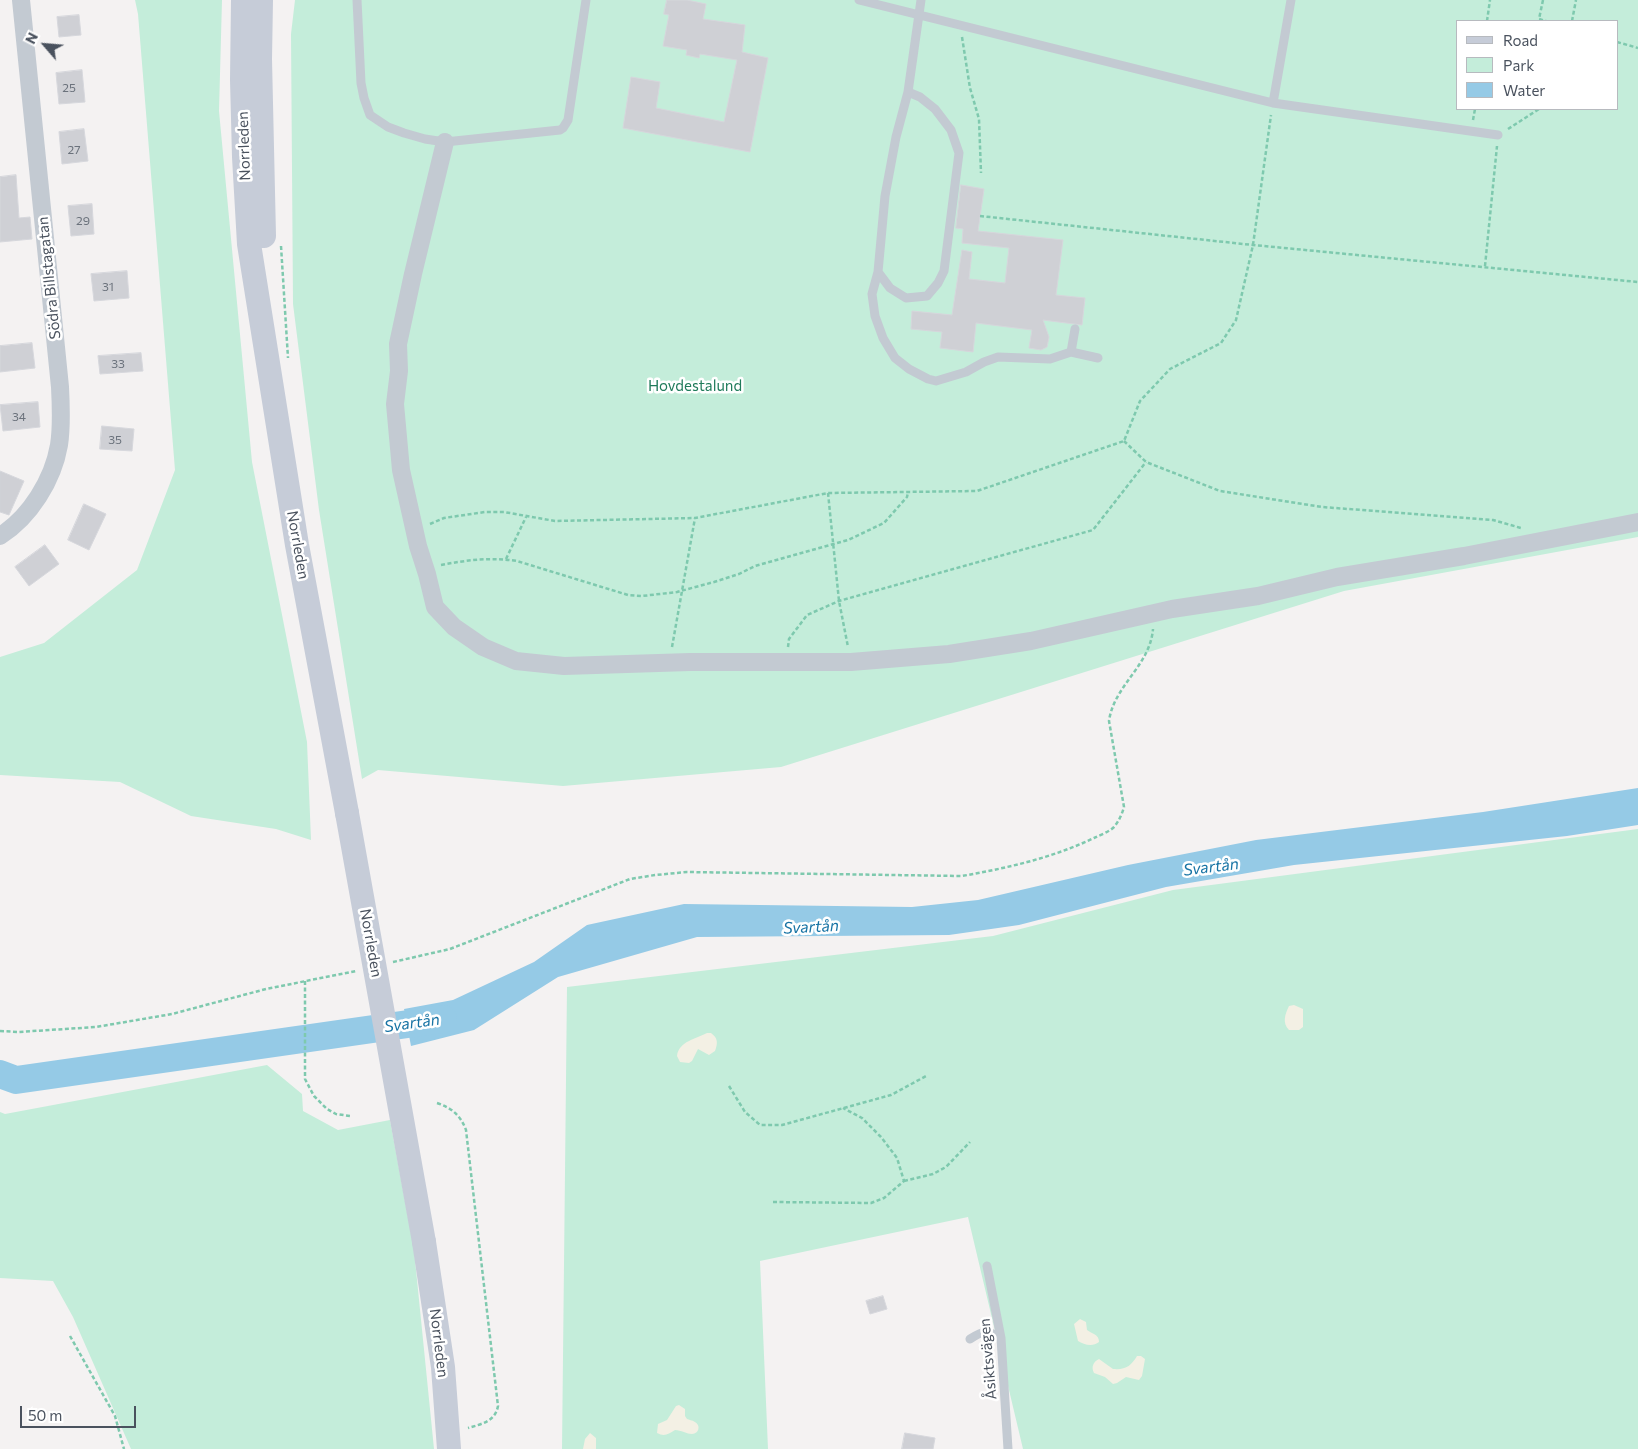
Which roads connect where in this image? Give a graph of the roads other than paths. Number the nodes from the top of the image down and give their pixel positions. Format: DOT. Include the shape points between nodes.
graph roads {
  1 [pos="21,0"];
  2 [pos="243,0"];
  3 [pos="260,0"];
  4 [pos="357,0"];
  5 [pos="586,0"];
  6 [pos="859,0"];
  7 [pos="922,0"];
  8 [pos="1290,0"];
  9 [pos="919,14"];
  10 [pos="908,92"];
  11 [pos="1273,104"];
  12 [pos="1498,135"];
  13 [pos="445,142"];
  14 [pos="878,272"];
  15 [pos="1075,329"];
  16 [pos="1071,352"];
  17 [pos="1098,358"];
  18 [pos="279,440"];
  19 [pos="1638,522"];
  20 [pos="0,536"];
  21 [pos="988,1266"];
  22 [pos="1001,1338"];
  23 [pos="970,1339"];
  24 [pos="449,1449"];
  25 [pos="1008,1449"];
  1 -- 20 [label="street, Södra Billstagatan" via="62,420 59,446 42,493 32,508"];
  2 -- 18 [label="main road, Norrleden" via="242,80 249,244"];
  3 -- 18 [label="main road, Norrleden" via="264,247"];
  4 -- 13 [label="lane" via="361,83 370,115 404,133"];
  5 -- 13 [label="lane" via="568,120 563,128"];
  6 -- 9 [label="lane"];
  7 -- 9 [label="lane"];
  8 -- 11 [label="lane"];
  9 -- 10 [label="lane"];
  9 -- 11 [label="lane"];
  10 -- 14 [label="lane" via="885,196"];
  10 -- 14 [label="lane" via="935,109 951,130 959,153 944,271 927,296 906,298 890,288"];
  11 -- 12 [label="lane"];
  13 -- 19 [label="street" via="398,344 395,404 401,470 435,607 454,627 483,647 516,661 564,666 851,662 949,654 1031,641 1154,612 1258,596 1337,576"];
  14 -- 16 [label="lane" via="872,294 883,338 894,358 928,380 936,381 966,372 998,358 1050,359"];
  15 -- 16 [label="lane"];
  16 -- 17 [label="lane"];
  18 -- 24 [label="main road, Norrleden, bridge" via="424,1242 443,1367"];
  21 -- 22 [label="lane, Åsiktsvägen"];
  22 -- 23 [label="lane" via="981,1332"];
  22 -- 25 [label="lane, Åsiktsvägen"];
}
